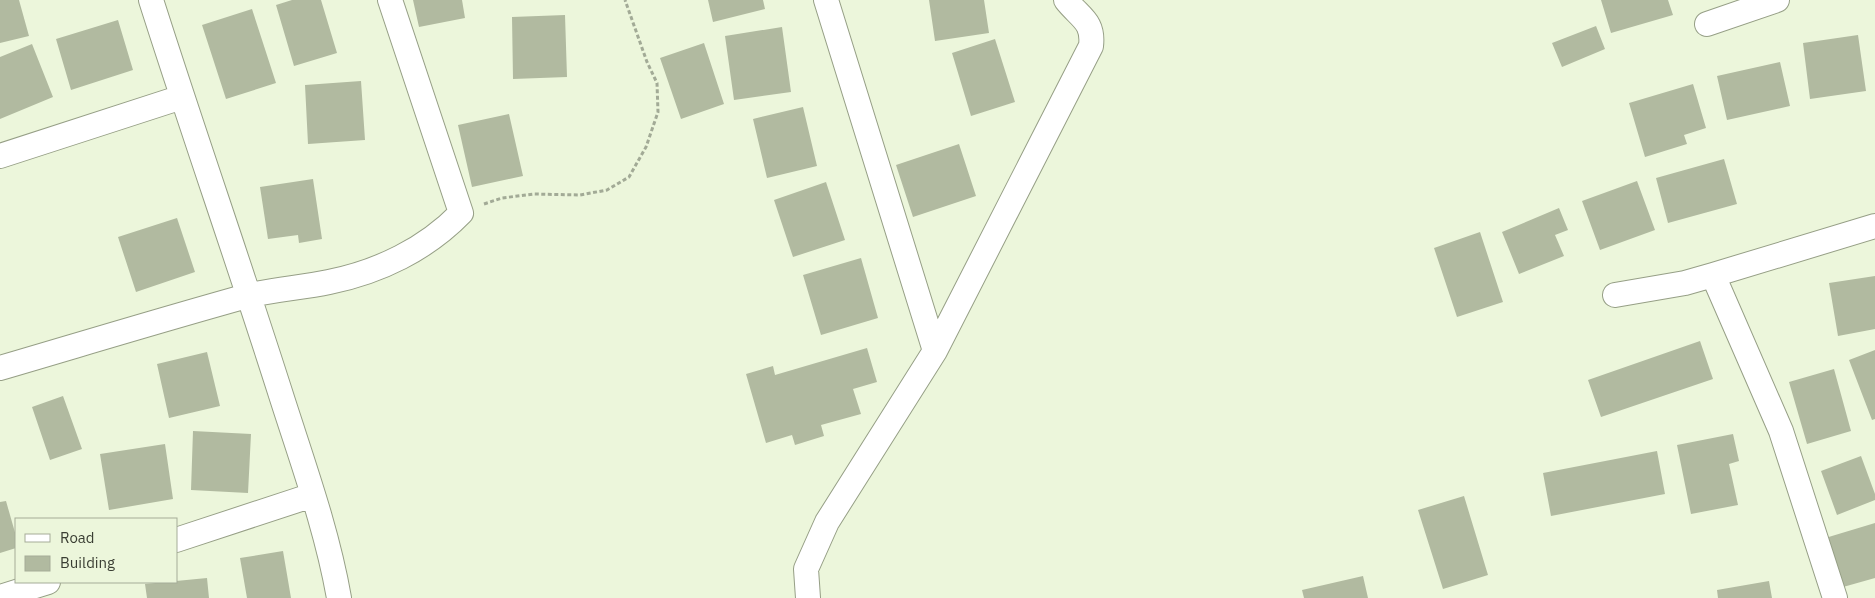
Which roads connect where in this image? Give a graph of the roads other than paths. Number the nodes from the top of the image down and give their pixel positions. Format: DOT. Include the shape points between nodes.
graph roads {
  1 [pos="151,0"];
  2 [pos="390,0"];
  3 [pos="826,0"];
  4 [pos="1777,0"];
  5 [pos="1073,3"];
  6 [pos="1707,24"];
  7 [pos="182,97"];
  8 [pos="0,156"];
  9 [pos="1875,226"];
  10 [pos="1713,275"];
  11 [pos="1615,295"];
  12 [pos="250,296"];
  13 [pos="935,351"];
  14 [pos="0,368"];
  15 [pos="313,495"];
  16 [pos="178,539"];
  17 [pos="45,583"];
  18 [pos="0,598"];
  19 [pos="339,598"];
  20 [pos="808,598"];
  21 [pos="1835,598"];
  1 -- 7 [label="street"];
  2 -- 12 [label="street" via="461,213 440,234 386,264 330,282"];
  3 -- 13 [label="street"];
  4 -- 6 [label="street"];
  5 -- 13 [label="street" via="1090,26 1091,46"];
  7 -- 8 [label="street"];
  7 -- 12 [label="street"];
  9 -- 10 [label="street"];
  10 -- 11 [label="street"];
  10 -- 21 [label="street" via="1781,431"];
  12 -- 14 [label="street"];
  12 -- 15 [label="street"];
  13 -- 20 [label="street" via="827,522 806,570"];
  15 -- 16 [label="street"];
  15 -- 19 [label="street"];
  17 -- 18 [label="street"];
}
